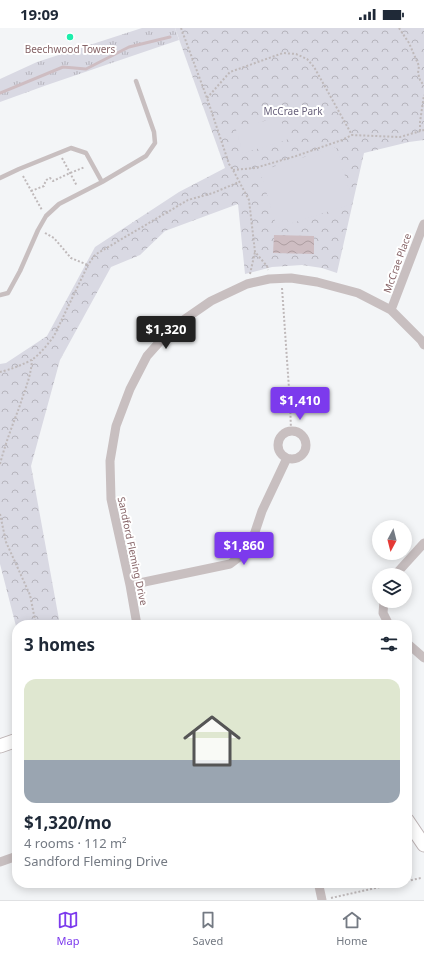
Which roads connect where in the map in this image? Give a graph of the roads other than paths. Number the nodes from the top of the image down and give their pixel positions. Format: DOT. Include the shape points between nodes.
graph roads {
  1 [pos="136,81"];
  2 [pos="0,178"];
  3 [pos="102,182"];
  4 [pos="424,224"];
  5 [pos="0,295"];
  6 [pos="391,310"];
  7 [pos="424,345"];
  8 [pos="286,458"];
  9 [pos="424,543"];
  10 [pos="401,568"];
  11 [pos="130,585"];
  12 [pos="383,608"];
  13 [pos="136,620"];
  14 [pos="386,620"];
  15 [pos="412,647"];
  16 [pos="424,658"];
  17 [pos="12,742"];
  18 [pos="0,746"];
  19 [pos="412,827"];
  20 [pos="424,845"];
  21 [pos="12,858"];
  22 [pos="0,862"];
  23 [pos="319,888"];
  24 [pos="322,900"];
  1 -- 3 [label="lane" via="154,132 155,143 146,156"];
  2 -- 3 [label="lane" via="71,148 86,153"];
  3 -- 5 [label="lane" via="59,204 46,216 8,293"];
  4 -- 6 [label="street, McCrae Place"];
  6 -- 7 [label="street, Sandford Fleming Drive"];
  6 -- 11 [label="street, Sandford Fleming Drive" via="358,293 317,282 291,278 269,279 247,284 211,301 172,328 147,356 130,389 116,426 110,461 111,499"];
  8 -- 8 [label="street" via="298,458 305,450 305,438 297,431 290,430 279,437 277,448"];
  8 -- 11 [label="street" via="246,552 230,564"];
  9 -- 10 [label="street"];
  11 -- 13 [label="street, Sandford Fleming Drive"];
  12 -- 14 [label="street"];
  15 -- 16 [label="street"];
  17 -- 18 [label="street"];
  19 -- 20 [label="street"];
  21 -- 22 [label="street"];
  23 -- 24 [label="street"];
}
